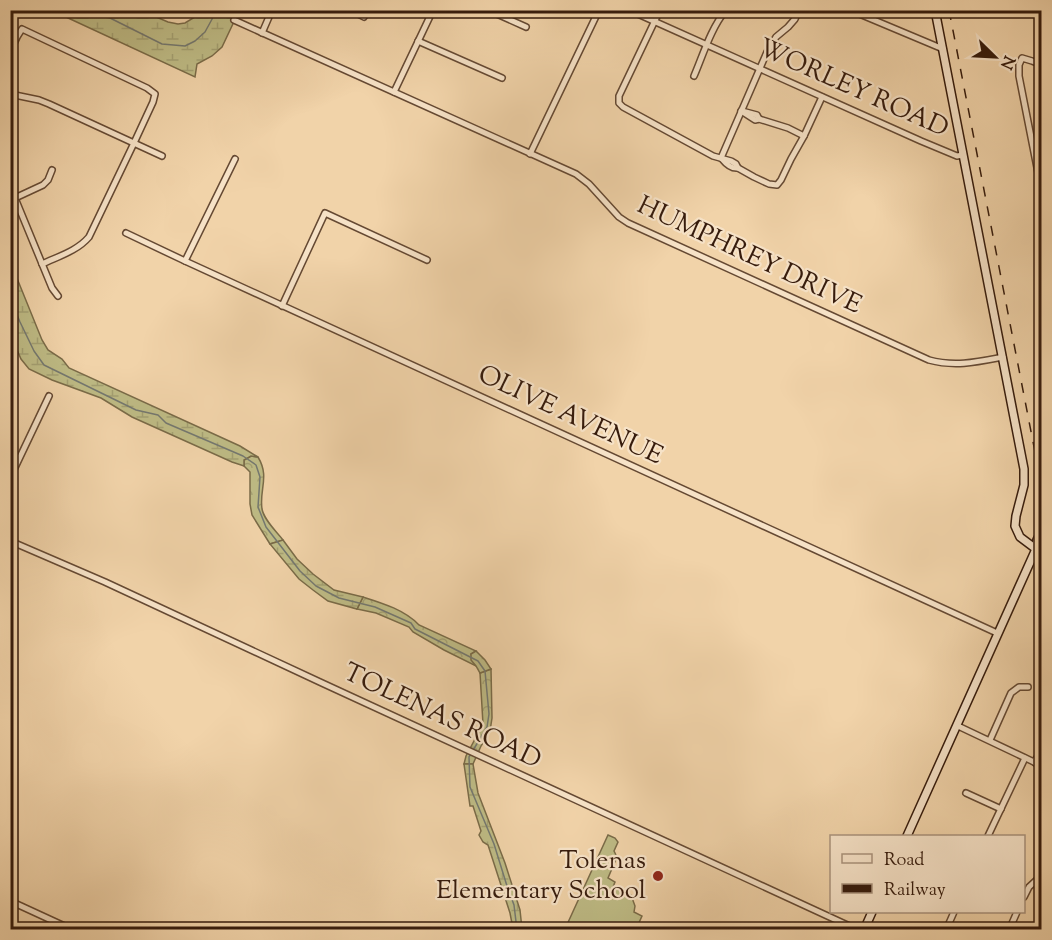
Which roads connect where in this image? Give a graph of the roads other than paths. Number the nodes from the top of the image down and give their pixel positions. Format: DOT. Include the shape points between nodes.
graph roads {
  1 [pos="272,10"];
  2 [pos="350,10"];
  3 [pos="433,10"];
  4 [pos="488,10"];
  5 [pos="599,10"];
  6 [pos="629,10"];
  7 [pos="660,10"];
  8 [pos="726,10"];
  9 [pos="799,10"];
  10 [pos="850,10"];
  11 [pos="935,10"];
  12 [pos="364,17"];
  13 [pos="234,20"];
  14 [pos="655,22"];
  15 [pos="526,27"];
  16 [pos="262,33"];
  17 [pos="418,41"];
  18 [pos="707,45"];
  19 [pos="943,49"];
  20 [pos="1019,51"];
  21 [pos="10,52"];
  22 [pos="1022,58"];
  23 [pos="1041,65"];
  24 [pos="760,69"];
  25 [pos="694,76"];
  26 [pos="502,78"];
  27 [pos="394,92"];
  28 [pos="10,94"];
  29 [pos="822,97"];
  30 [pos="741,111"];
  31 [pos="804,136"];
  32 [pos="134,143"];
  33 [pos="530,154"];
  34 [pos="963,155"];
  35 [pos="162,156"];
  36 [pos="721,158"];
  37 [pos="235,159"];
  38 [pos="52,170"];
  39 [pos="10,186"];
  40 [pos="1041,193"];
  41 [pos="15,198"];
  42 [pos="126,233"];
  43 [pos="427,260"];
  44 [pos="185,261"];
  45 [pos="42,264"];
  46 [pos="58,296"];
  47 [pos="282,306"];
  48 [pos="1003,357"];
  49 [pos="49,396"];
  50 [pos="10,478"];
  51 [pos="1041,531"];
  52 [pos="10,541"];
  53 [pos="1039,546"];
  54 [pos="997,633"];
  55 [pos="1028,687"];
  56 [pos="958,726"];
  57 [pos="990,740"];
  58 [pos="1041,750"];
  59 [pos="1025,758"];
  60 [pos="1034,762"];
  61 [pos="1041,768"];
  62 [pos="966,793"];
  63 [pos="1001,809"];
  64 [pos="908,835"];
  65 [pos="989,835"];
  66 [pos="1041,875"];
  67 [pos="1025,893"];
  68 [pos="10,901"];
  69 [pos="872,913"];
  70 [pos="954,913"];
  71 [pos="1017,913"];
  72 [pos="73,930"];
  73 [pos="858,930"];
  74 [pos="864,930"];
  75 [pos="946,930"];
  76 [pos="1009,930"];
  1 -- 16 [label="street"];
  2 -- 12 [label="street"];
  3 -- 17 [label="street"];
  4 -- 15 [label="street"];
  5 -- 33 [label="street"];
  6 -- 14 [label="street, WORLEY ROAD"];
  7 -- 14 [label="street"];
  8 -- 18 [label="street"];
  9 -- 24 [label="street" via="776,37"];
  10 -- 19 [label="street"];
  11 -- 19 [label="main road"];
  13 -- 16 [label="street, HUMPHREY DRIVE"];
  14 -- 18 [label="street, WORLEY ROAD"];
  14 -- 36 [label="street" via="619,103"];
  16 -- 27 [label="street, HUMPHREY DRIVE"];
  17 -- 26 [label="street"];
  17 -- 27 [label="street"];
  18 -- 24 [label="street, WORLEY ROAD"];
  18 -- 25 [label="street"];
  19 -- 34 [label="main road"];
  20 -- 22 [label="street"];
  21 -- 32 [label="street" via="22,29 147,88 155,94"];
  22 -- 23 [label="street"];
  22 -- 40 [label="street" via="1019,76"];
  24 -- 29 [label="street, WORLEY ROAD"];
  24 -- 30 [label="street"];
  27 -- 33 [label="street, HUMPHREY DRIVE"];
  28 -- 32 [label="street" via="49,104"];
  29 -- 31 [label="street"];
  29 -- 34 [label="street, WORLEY ROAD" via="957,156"];
  30 -- 31 [label="street"];
  30 -- 36 [label="street"];
  31 -- 36 [label="street" via="777,185"];
  32 -- 35 [label="street"];
  32 -- 45 [label="street" via="89,237 75,249"];
  33 -- 48 [label="street, HUMPHREY DRIVE" via="576,174 628,223 929,360 971,364"];
  34 -- 48 [label="main road"];
  37 -- 44 [label="street"];
  38 -- 41 [label="street" via="43,185"];
  39 -- 41 [label="street"];
  41 -- 45 [label="street"];
  42 -- 44 [label="street, OLIVE AVENUE"];
  43 -- 47 [label="street" via="325,213"];
  44 -- 47 [label="street, OLIVE AVENUE"];
  45 -- 46 [label="street"];
  47 -- 54 [label="street, OLIVE AVENUE"];
  48 -- 53 [label="main road" via="1025,478 1015,526 1020,537"];
  49 -- 50 [label="street"];
  51 -- 53 [label="main road"];
  52 -- 73 [label="street, TOLENAS ROAD"];
  53 -- 54 [label="main road"];
  54 -- 56 [label="main road"];
  55 -- 57 [label="street" via="1011,693"];
  56 -- 57 [label="street"];
  56 -- 64 [label="main road"];
  57 -- 59 [label="street"];
  58 -- 60 [label="street"];
  59 -- 60 [label="street"];
  59 -- 63 [label="street"];
  60 -- 61 [label="street"];
  62 -- 63 [label="street"];
  63 -- 65 [label="street"];
  66 -- 67 [label="street"];
  68 -- 72 [label="street"];
  69 -- 74 [label="main road"];
  70 -- 75 [label="street"];
  71 -- 76 [label="street"];
}
